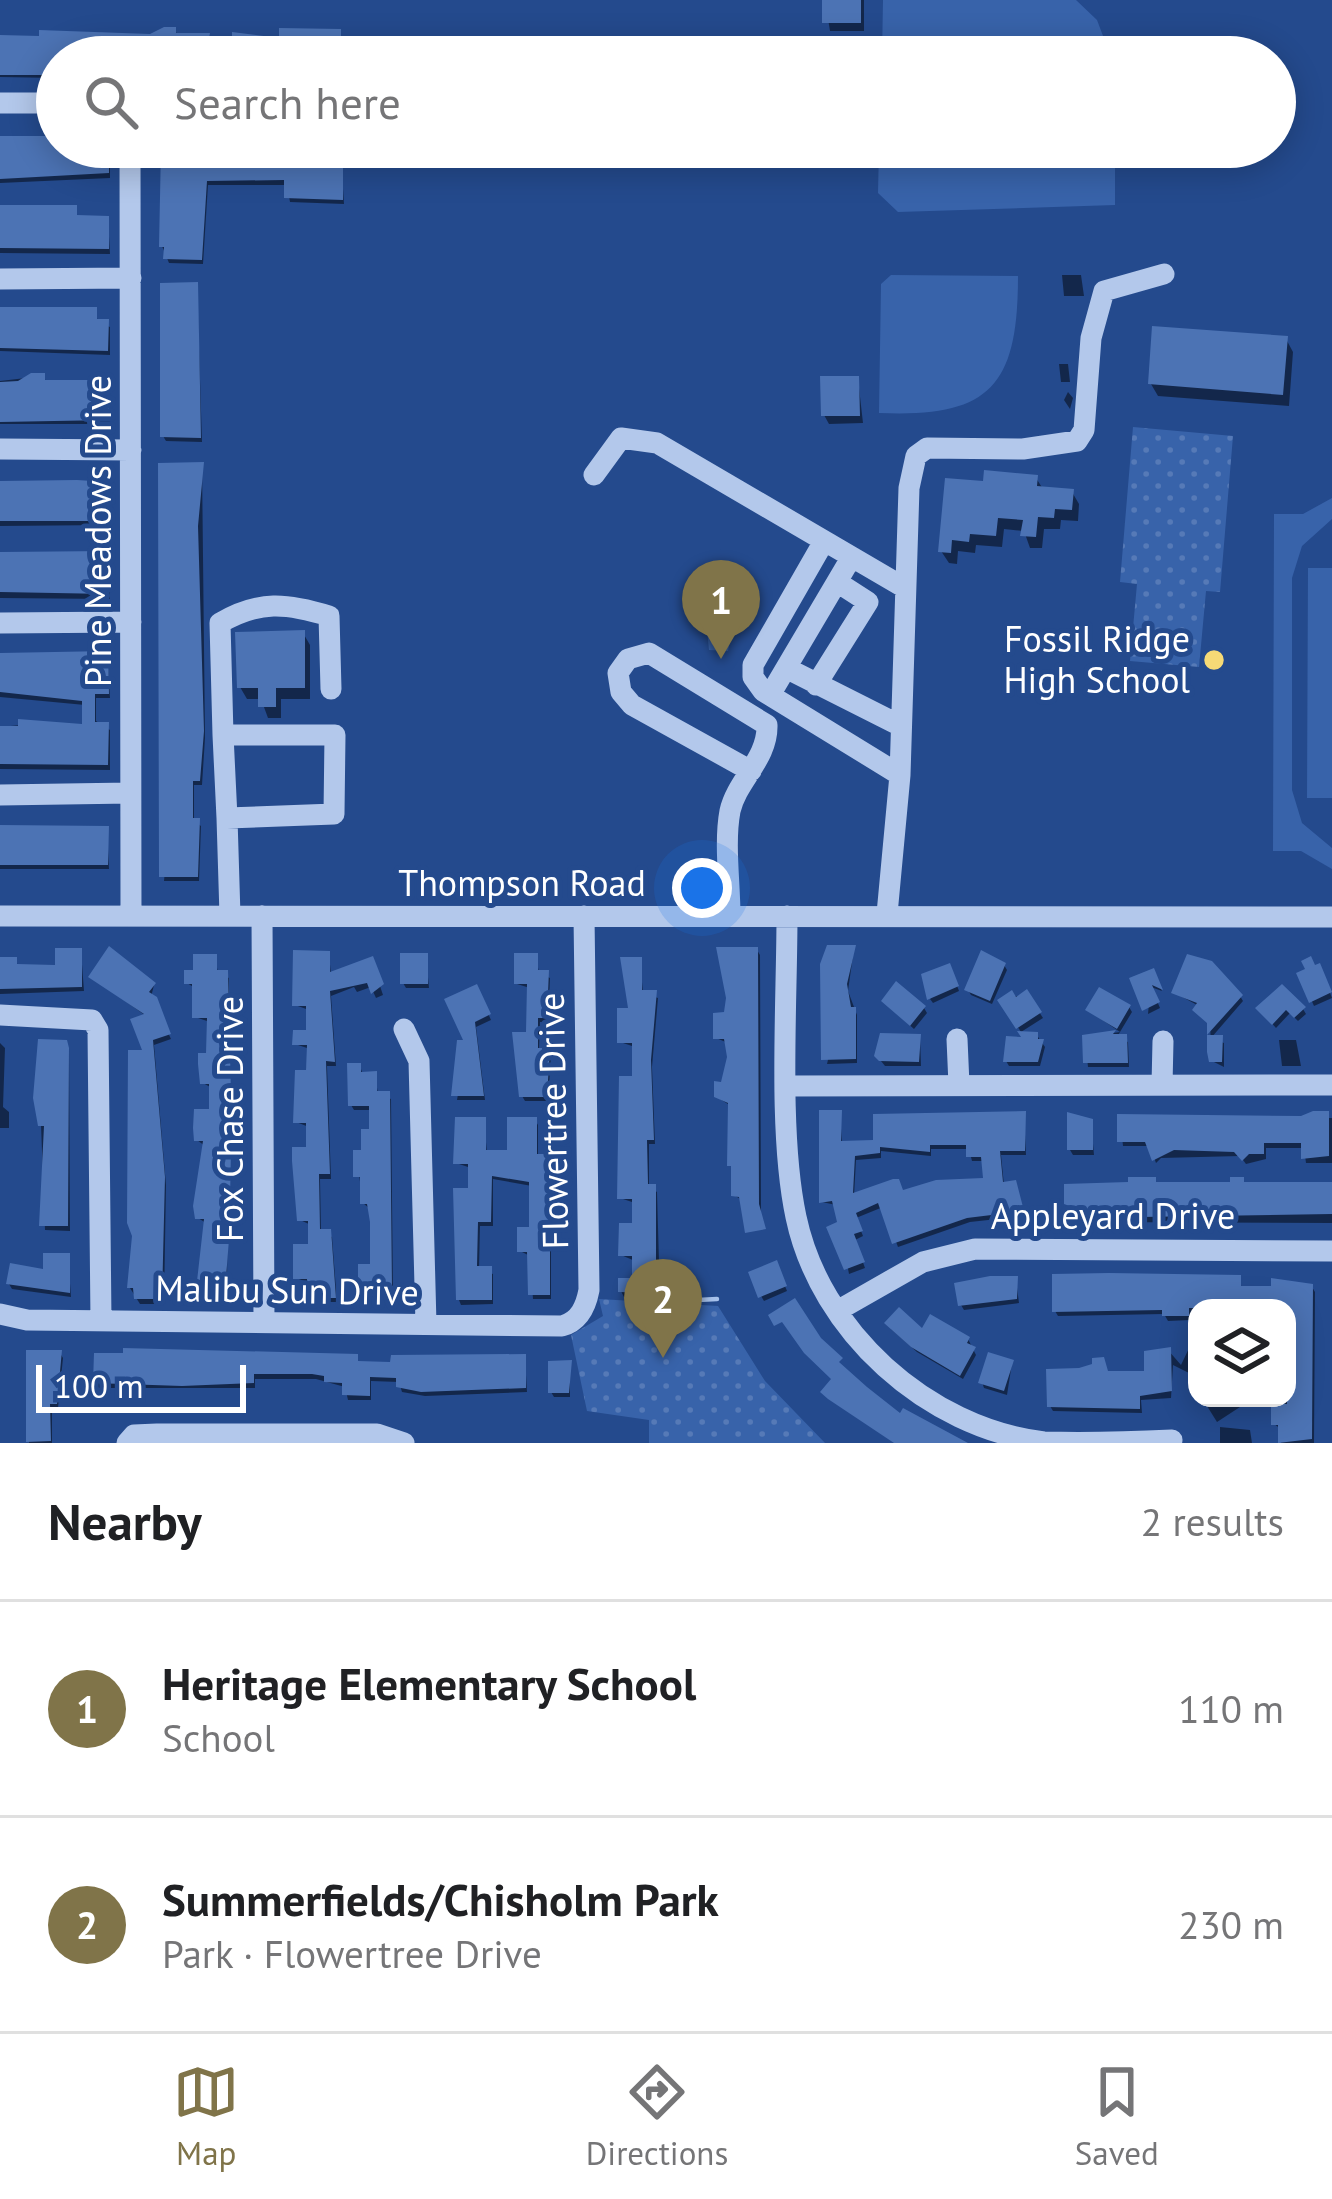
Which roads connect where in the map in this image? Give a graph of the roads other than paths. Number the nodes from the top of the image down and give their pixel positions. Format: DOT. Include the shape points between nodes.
graph roads {
  1 [pos="0,103"];
  2 [pos="36,103"];
  3 [pos="130,168"];
  4 [pos="1164,274"];
  5 [pos="131,278"];
  6 [pos="0,279"];
  7 [pos="0,449"];
  8 [pos="131,450"];
  9 [pos="594,475"];
  10 [pos="824,543"];
  11 [pos="850,558"];
  12 [pos="837,582"];
  13 [pos="905,588"];
  14 [pos="0,622"];
  15 [pos="130,622"];
  16 [pos="786,668"];
  17 [pos="816,685"];
  18 [pos="332,689"];
  19 [pos="770,695"];
  20 [pos="901,726"];
  21 [pos="223,735"];
  22 [pos="752,772"];
  23 [pos="900,776"];
  24 [pos="130,793"];
  25 [pos="0,794"];
  26 [pos="227,818"];
  27 [pos="887,914"];
  28 [pos="0,916"];
  29 [pos="130,916"];
  30 [pos="230,916"];
  31 [pos="262,916"];
  32 [pos="584,916"];
  33 [pos="730,916"];
  34 [pos="788,916"];
  35 [pos="1332,916"];
  36 [pos="0,1015"];
  37 [pos="404,1029"];
  38 [pos="957,1040"];
  39 [pos="1163,1041"];
  40 [pos="958,1085"];
  41 [pos="1162,1085"];
  42 [pos="1332,1085"];
  43 [pos="789,1086"];
  44 [pos="1332,1251"];
  45 [pos="837,1311"];
  46 [pos="0,1314"];
  47 [pos="100,1321"];
  48 [pos="573,1321"];
  49 [pos="264,1322"];
  50 [pos="426,1324"];
  51 [pos="1172,1441"];
  52 [pos="128,1443"];
  53 [pos="404,1443"];
  1 -- 2 [label="street"];
  3 -- 5 [label="street, Pine Meadows Drive"];
  4 -- 13 [label="street" via="1104,291 1077,441 927,448 916,456"];
  5 -- 6 [label="street"];
  5 -- 8 [label="street, Pine Meadows Drive"];
  7 -- 8 [label="street"];
  8 -- 15 [label="street, Pine Meadows Drive"];
  9 -- 10 [label="street" via="621,438 657,443"];
  10 -- 11 [label="street"];
  10 -- 19 [label="street" via="753,665"];
  11 -- 12 [label="street"];
  11 -- 13 [label="street"];
  12 -- 16 [label="street"];
  12 -- 17 [label="street" via="868,602"];
  13 -- 20 [label="street"];
  14 -- 15 [label="street"];
  15 -- 24 [label="street, Pine Meadows Drive"];
  16 -- 17 [label="street"];
  16 -- 19 [label="street"];
  17 -- 20 [label="street"];
  18 -- 21 [label="street" via="329,616 290,604 249,605 220,623"];
  19 -- 23 [label="street"];
  20 -- 23 [label="street"];
  21 -- 26 [label="street"];
  21 -- 26 [label="street" via="334,735 334,814"];
  22 -- 22 [label="street" via="768,740 759,715 649,652 628,658 618,673 632,705"];
  22 -- 33 [label="street" via="730,809"];
  23 -- 27 [label="street"];
  24 -- 25 [label="street"];
  24 -- 29 [label="street, Pine Meadows Drive"];
  26 -- 30 [label="street"];
  27 -- 34 [label="street, Thompson Road"];
  27 -- 35 [label="street, Thompson Road"];
  28 -- 29 [label="street, Thompson Road"];
  29 -- 30 [label="street, Thompson Road"];
  30 -- 31 [label="street, Thompson Road"];
  31 -- 32 [label="street, Thompson Road"];
  31 -- 49 [label="street, Fox Chase Drive"];
  32 -- 33 [label="street, Thompson Road"];
  32 -- 48 [label="street, Flowertree Drive" via="589,1290"];
  33 -- 34 [label="street, Thompson Road"];
  34 -- 43 [label="street"];
  36 -- 47 [label="street" via="92,1020 98,1030"];
  37 -- 50 [label="street" via="419,1061"];
  38 -- 40 [label="street"];
  39 -- 41 [label="street"];
  40 -- 41 [label="street"];
  40 -- 43 [label="street"];
  41 -- 42 [label="street"];
  43 -- 45 [label="street" via="796,1219"];
  44 -- 45 [label="street, Appleyard Drive" via="975,1249 922,1262"];
  45 -- 51 [label="street" via="870,1357 971,1420 1045,1442"];
  46 -- 47 [label="street, Malibu Sun Drive"];
  47 -- 49 [label="street, Malibu Sun Drive"];
  48 -- 50 [label="street, Malibu Sun Drive"];
  49 -- 50 [label="street, Malibu Sun Drive"];
  52 -- 53 [label="street" via="157,1434 377,1433"];
}
